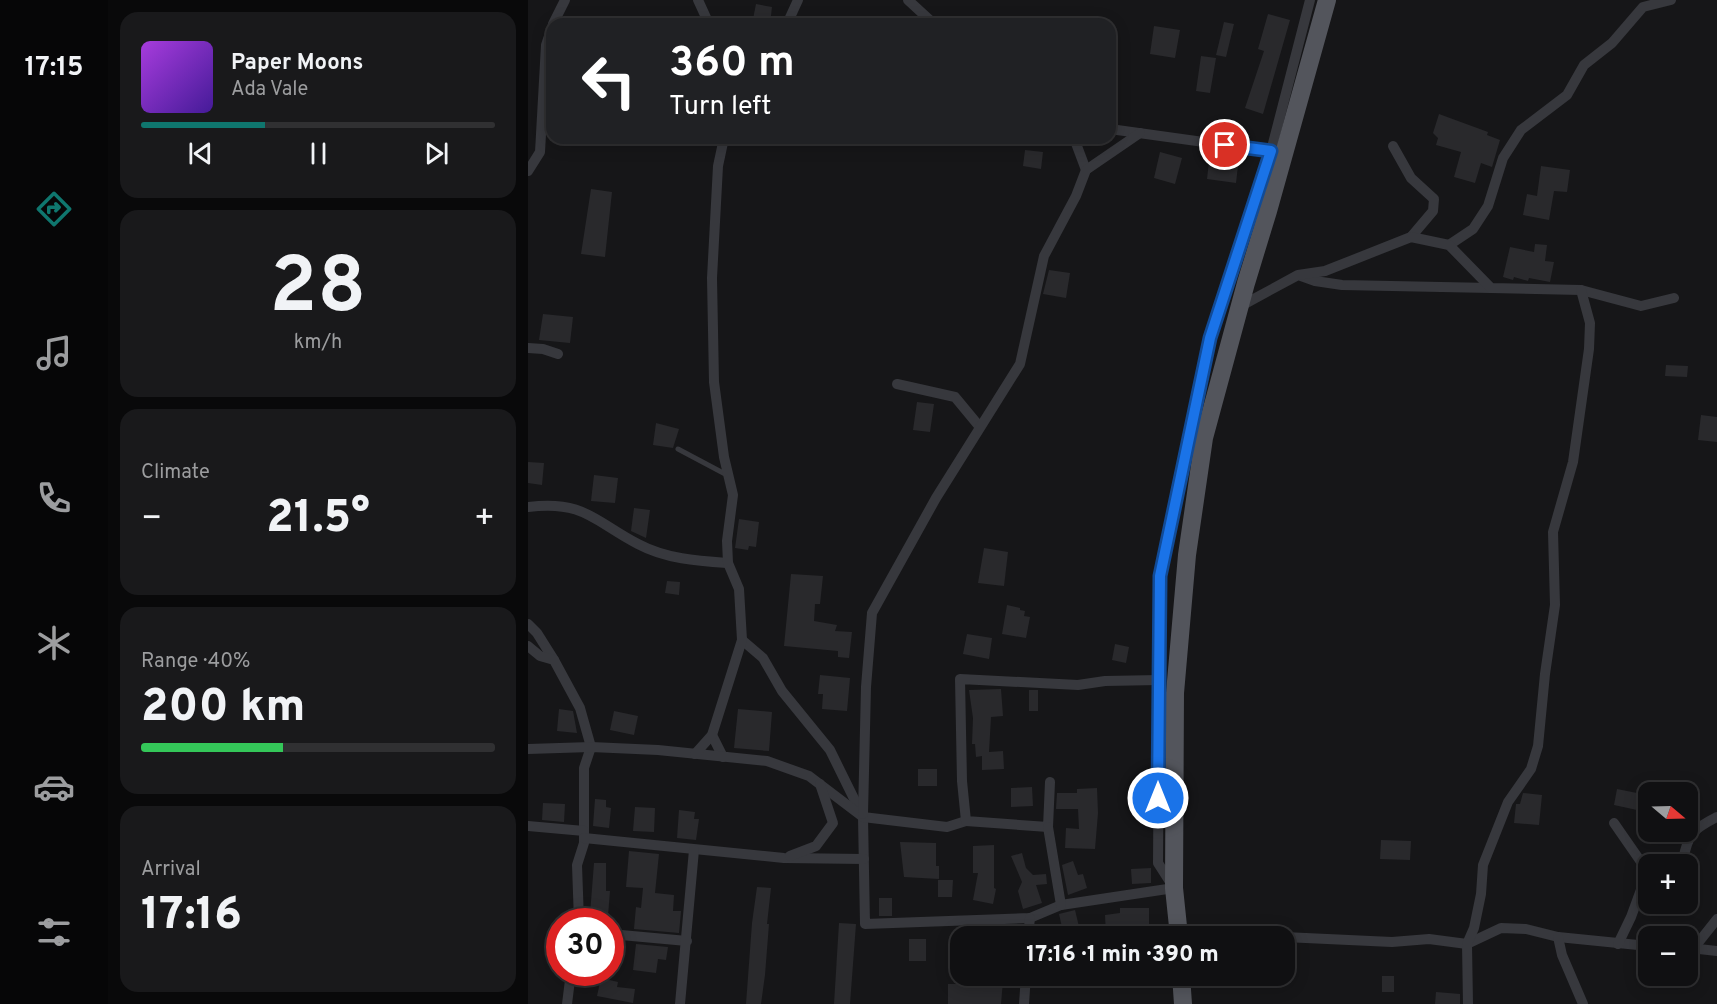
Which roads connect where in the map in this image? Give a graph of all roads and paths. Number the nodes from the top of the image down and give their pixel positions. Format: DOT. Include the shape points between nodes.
graph roads {
  1 [pos="565,0"];
  2 [pos="698,0"];
  3 [pos="798,0"];
  4 [pos="908,0"];
  5 [pos="1310,0"];
  6 [pos="1327,0"];
  7 [pos="1671,0"];
  8 [pos="920,5"];
  9 [pos="557,18"];
  10 [pos="706,18"];
  11 [pos="790,18"];
  12 [pos="930,18"];
  13 [pos="546,45"];
  14 [pos="1116,130"];
  15 [pos="1140,134"];
  16 [pos="723,144"];
  17 [pos="1076,144"];
  18 [pos="1393,146"];
  19 [pos="1277,152"];
  20 [pos="1086,170"];
  21 [pos="528,171"];
  22 [pos="1411,237"];
  23 [pos="1449,245"];
  24 [pos="1298,275"];
  25 [pos="1491,288"];
  26 [pos="1581,290"];
  27 [pos="1674,298"];
  28 [pos="1239,307"];
  29 [pos="528,348"];
  30 [pos="558,354"];
  31 [pos="897,384"];
  32 [pos="979,426"];
  33 [pos="678,449"];
  34 [pos="728,475"];
  35 [pos="528,507"];
  36 [pos="728,564"];
  37 [pos="528,624"];
  38 [pos="742,640"];
  39 [pos="528,645"];
  40 [pos="555,660"];
  41 [pos="1159,680"];
  42 [pos="712,735"];
  43 [pos="591,747"];
  44 [pos="528,749"];
  45 [pos="695,754"];
  46 [pos="723,757"];
  47 [pos="1050,782"];
  48 [pos="820,784"];
  49 [pos="863,817"];
  50 [pos="1717,817"];
  51 [pos="966,821"];
  52 [pos="1614,824"];
  53 [pos="528,826"];
  54 [pos="1048,827"];
  55 [pos="584,834"];
  56 [pos="694,850"];
  57 [pos="1684,854"];
  58 [pos="784,858"];
  59 [pos="1638,858"];
  60 [pos="864,859"];
  61 [pos="1174,888"];
  62 [pos="1638,898"];
  63 [pos="1061,904"];
  64 [pos="579,908"];
  65 [pos="1030,918"];
  66 [pos="1717,919"];
  67 [pos="1030,926"];
  68 [pos="1178,926"];
  69 [pos="624,935"];
  70 [pos="1558,937"];
  71 [pos="1295,938"];
  72 [pos="1698,940"];
  73 [pos="687,941"];
  74 [pos="1467,944"];
  75 [pos="1618,944"];
  76 [pos="1638,945"];
  77 [pos="1698,949"];
  78 [pos="1717,951"];
  79 [pos="569,986"];
  80 [pos="1025,986"];
  81 [pos="1182,986"];
  82 [pos="567,1004"];
  83 [pos="680,1004"];
  84 [pos="1024,1004"];
  85 [pos="1183,1004"];
  86 [pos="1468,1004"];
  87 [pos="1583,1004"];
  1 -- 9 [label="street"];
  2 -- 10 [label="street"];
  3 -- 11 [label="street"];
  4 -- 8 [label="street"];
  5 -- 19 [label="street"];
  6 -- 19 [label="main road"];
  7 -- 23 [label="street" via="1643,7 1612,43 1584,65 1567,95 1521,130 1503,158 1488,206 1473,229"];
  8 -- 12 [label="street"];
  13 -- 21 [label="street" via="540,152"];
  14 -- 15 [label="street"];
  15 -- 19 [label="street"];
  15 -- 20 [label="street"];
  16 -- 34 [label="street" via="718,166 712,290 714,382"];
  17 -- 20 [label="street"];
  18 -- 22 [label="street" via="1411,178 1434,199 1433,211"];
  19 -- 28 [label="main road"];
  19 -- 41 [label="street" via="1210,338 1160,576"];
  20 -- 32 [label="street" via="1044,256 1020,364"];
  22 -- 23 [label="street"];
  22 -- 24 [label="street" via="1325,271"];
  23 -- 25 [label="street"];
  24 -- 25 [label="street" via="1342,285"];
  24 -- 28 [label="street"];
  25 -- 26 [label="street"];
  26 -- 27 [label="street" via="1641,306"];
  26 -- 74 [label="street" via="1590,323 1589,349 1574,462 1553,532 1555,605 1538,746 1531,769 1508,802 1483,865 1481,894"];
  28 -- 61 [label="main road" via="1204,438 1187,555 1175,693"];
  29 -- 30 [label="street"];
  31 -- 32 [label="street" via="955,397"];
  32 -- 49 [label="street" via="872,613"];
  33 -- 34 [label="lane"];
  34 -- 36 [label="street" via="733,495"];
  35 -- 36 [label="street" via="552,504 579,510 639,545 678,559"];
  36 -- 38 [label="street" via="739,589"];
  37 -- 40 [label="street"];
  38 -- 42 [label="street"];
  38 -- 49 [label="street" via="763,658 782,691 830,750"];
  39 -- 40 [label="street" via="540,656"];
  40 -- 43 [label="street" via="580,708"];
  41 -- 51 [label="street" via="1078,685 960,680"];
  41 -- 61 [label="street" via="1158,863"];
  42 -- 45 [label="street"];
  42 -- 46 [label="street"];
  43 -- 44 [label="street"];
  43 -- 45 [label="street"];
  43 -- 55 [label="street" via="584,768"];
  45 -- 46 [label="street"];
  46 -- 48 [label="street" via="767,761"];
  47 -- 54 [label="street"];
  48 -- 49 [label="street"];
  48 -- 58 [label="street" via="833,823 816,846"];
  49 -- 51 [label="street" via="947,827"];
  49 -- 60 [label="street"];
  50 -- 57 [label="street" via="1699,826 1687,839"];
  51 -- 54 [label="street"];
  52 -- 59 [label="street"];
  53 -- 55 [label="street"];
  54 -- 63 [label="street"];
  55 -- 56 [label="street"];
  55 -- 64 [label="street" via="577,865"];
  56 -- 58 [label="street"];
  56 -- 73 [label="street"];
  58 -- 60 [label="street"];
  60 -- 65 [label="street" via="865,924"];
  61 -- 63 [label="street"];
  61 -- 68 [label="main road"];
  62 -- 75 [label="street"];
  63 -- 65 [label="street"];
  65 -- 67 [label="street"];
  66 -- 72 [label="street"];
  69 -- 73 [label="street"];
  70 -- 74 [label="street" via="1501,928"];
  70 -- 75 [label="street"];
  70 -- 87 [label="street"];
  71 -- 74 [label="street" via="1392,942 1429,939"];
  73 -- 83 [label="street"];
  74 -- 86 [label="street"];
  75 -- 76 [label="street"];
  77 -- 78 [label="street"];
  79 -- 82 [label="street"];
  80 -- 84 [label="street"];
  81 -- 85 [label="main road"];
}
